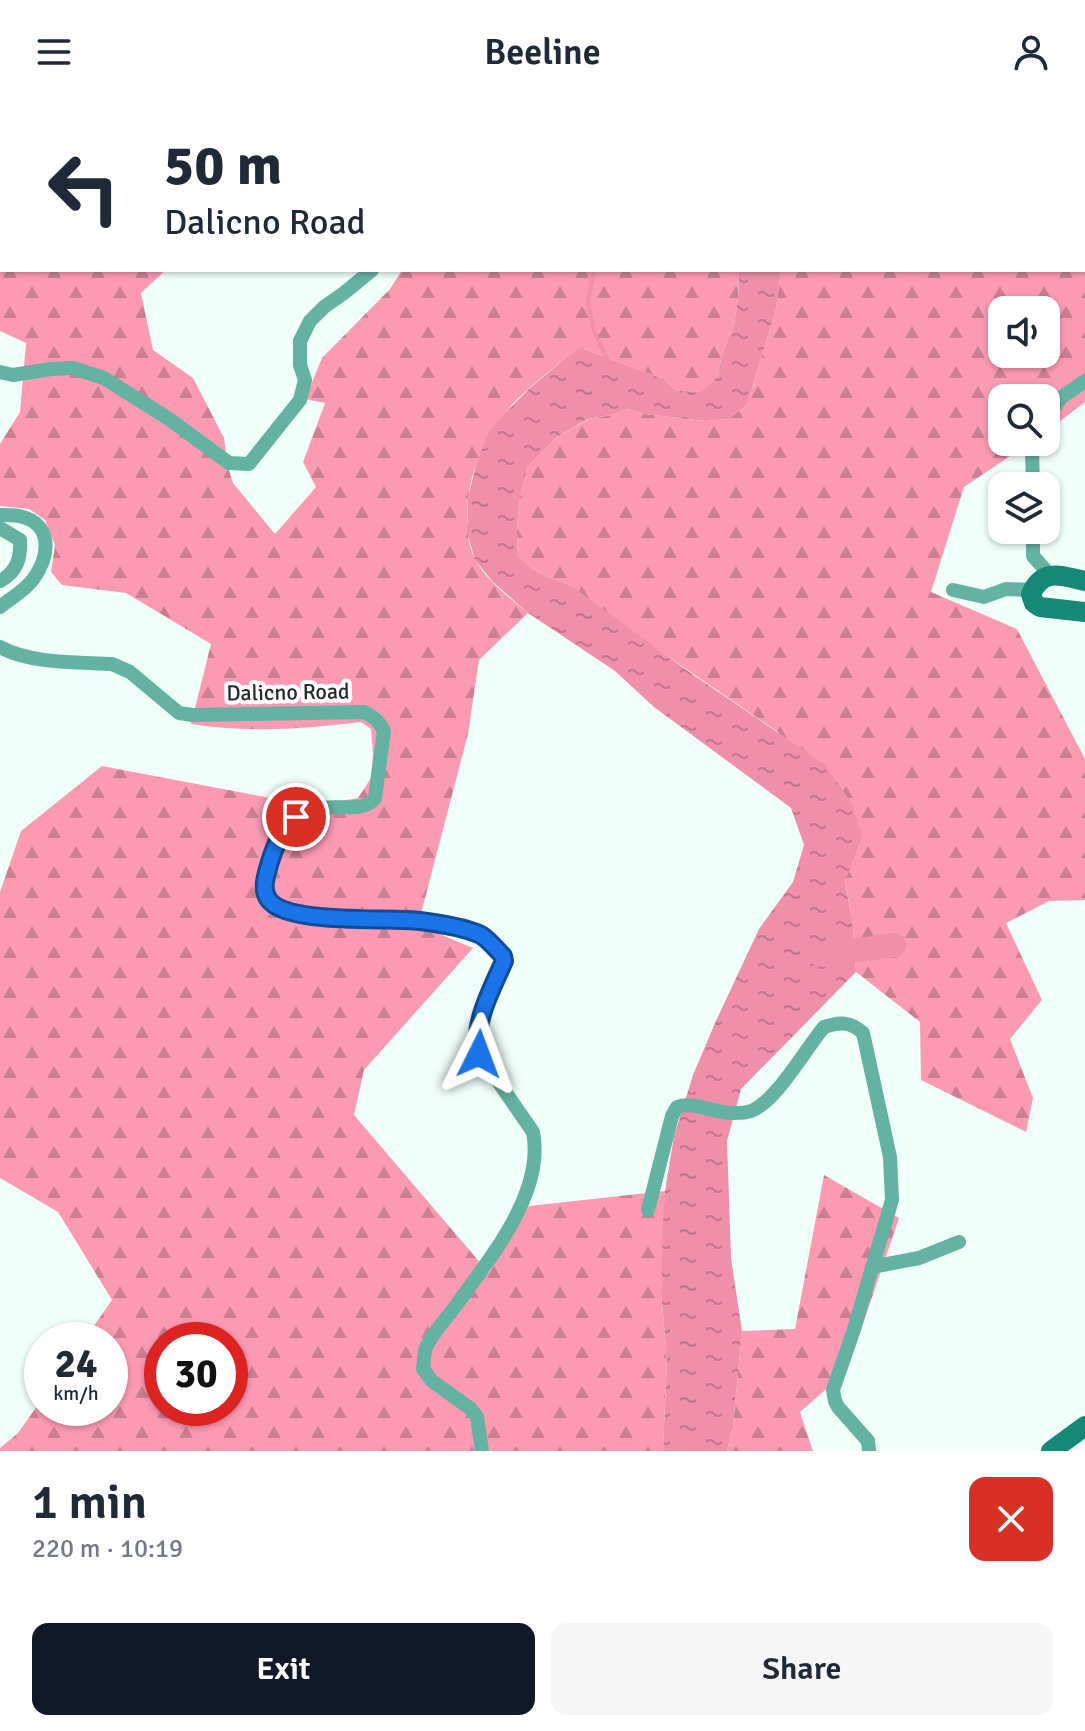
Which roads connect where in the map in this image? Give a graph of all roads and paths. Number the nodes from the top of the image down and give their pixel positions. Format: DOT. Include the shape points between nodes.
graph roads {
  1 [pos="370,272"];
  2 [pos="0,372"];
  3 [pos="1085,381"];
  4 [pos="1060,400"];
  5 [pos="0,515"];
  6 [pos="0,528"];
  7 [pos="1033,544"];
  8 [pos="0,581"];
  9 [pos="1042,581"];
  10 [pos="1085,581"];
  11 [pos="953,590"];
  12 [pos="0,607"];
  13 [pos="1085,612"];
  14 [pos="0,647"];
  15 [pos="648,1210"];
  16 [pos="959,1242"];
  17 [pos="872,1267"];
  18 [pos="1085,1426"];
  19 [pos="482,1451"];
  20 [pos="869,1451"];
  21 [pos="1051,1451"];
  1 -- 2 [label="street" via="310,321 300,341 305,380 300,400 249,464 229,463 104,378 73,368"];
  3 -- 4 [label="street"];
  5 -- 12 [label="street" via="29,520 47,544 33,580"];
  6 -- 8 [label="street" via="20,540 21,551 19,561"];
  7 -- 9 [label="street"];
  9 -- 10 [label="main road" via="1061,575"];
  9 -- 11 [label="street" via="984,597"];
  9 -- 13 [label="main road" via="1031,594 1034,603"];
  14 -- 19 [label="street, Dalicno Road" via="55,662 119,666 179,713 364,712 380,722 384,731 375,798 360,807 316,807 296,817 279,837 265,880 266,894 270,902 293,913 420,921 462,930 481,935 503,956 477,1043 479,1054 533,1132 533,1170 500,1245 425,1350 423,1369 477,1417"];
  15 -- 17 [label="street" via="677,1107 732,1113 764,1104 824,1027 847,1022 863,1033 890,1157 892,1200"];
  16 -- 17 [label="street" via="919,1258"];
  17 -- 20 [label="street" via="833,1390 838,1407 868,1441"];
  18 -- 21 [label="main road"];
}
